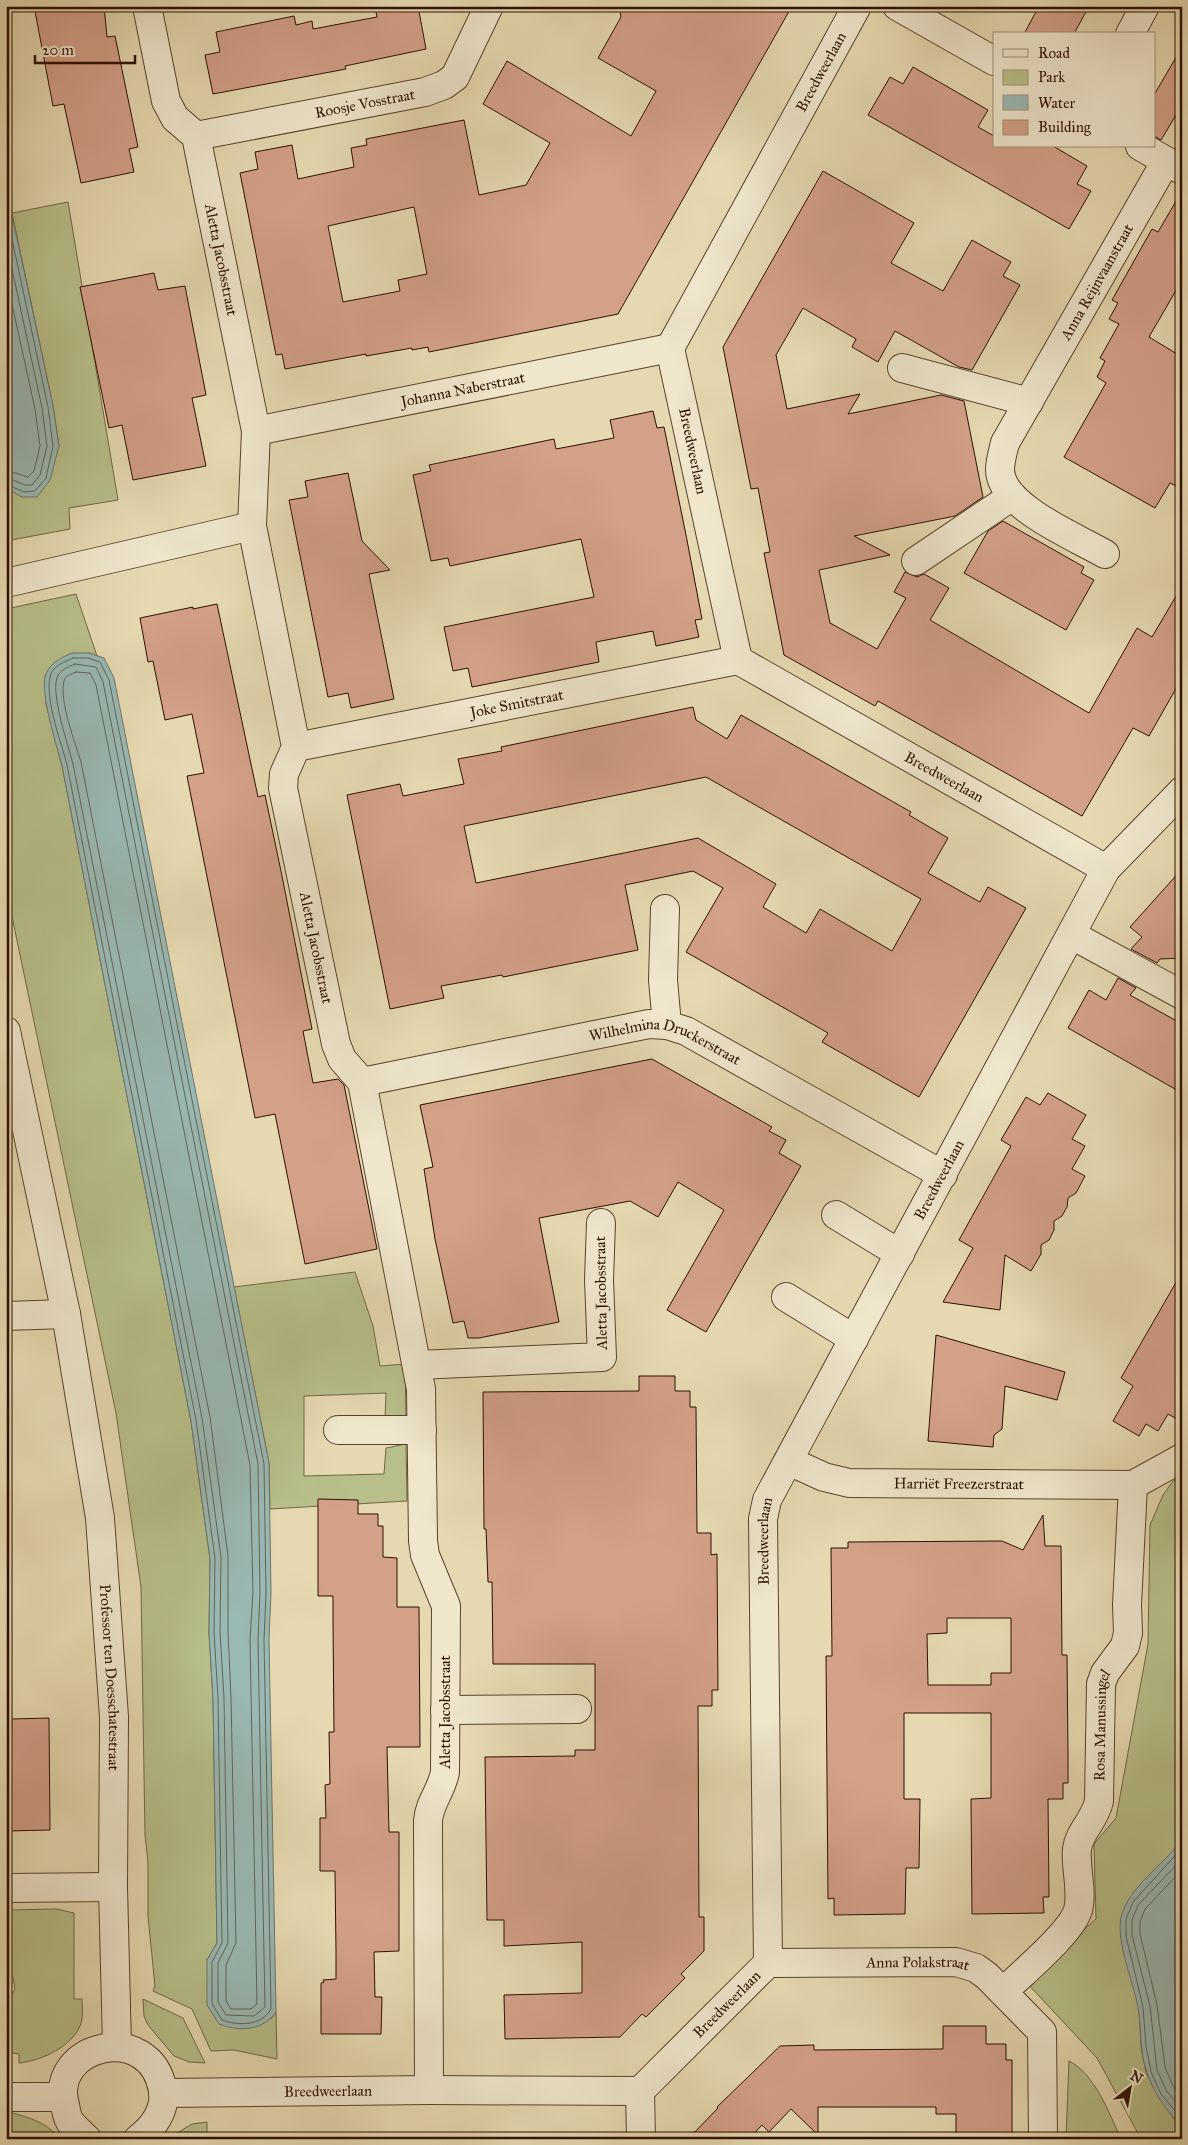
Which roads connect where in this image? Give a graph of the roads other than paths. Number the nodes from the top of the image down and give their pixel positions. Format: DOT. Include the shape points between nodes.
graph roads {
  1 [pos="147,6"];
  2 [pos="489,6"];
  3 [pos="856,6"];
  4 [pos="897,6"];
  5 [pos="1145,6"];
  6 [pos="1131,32"];
  7 [pos="993,60"];
  8 [pos="196,136"];
  9 [pos="1143,148"];
  10 [pos="1174,166"];
  11 [pos="670,348"];
  12 [pos="902,368"];
  13 [pos="1028,402"];
  14 [pos="256,431"];
  15 [pos="1012,497"];
  16 [pos="252,526"];
  17 [pos="1105,554"];
  18 [pos="916,561"];
  19 [pos="6,583"];
  20 [pos="738,660"];
  21 [pos="296,747"];
  22 [pos="1182,791"];
  23 [pos="1106,869"];
  24 [pos="665,909"];
  25 [pos="1072,934"];
  26 [pos="1182,995"];
  27 [pos="667,1025"];
  28 [pos="6,1031"];
  29 [pos="362,1082"];
  30 [pos="943,1175"];
  31 [pos="836,1215"];
  32 [pos="600,1223"];
  33 [pos="900,1254"];
  34 [pos="786,1297"];
  35 [pos="66,1314"];
  36 [pos="6,1316"];
  37 [pos="854,1339"];
  38 [pos="417,1365"];
  39 [pos="338,1430"];
  40 [pos="422,1430"];
  41 [pos="1182,1458"];
  42 [pos="789,1460"];
  43 [pos="1133,1485"];
  44 [pos="576,1709"];
  45 [pos="445,1710"];
  46 [pos="114,1887"];
  47 [pos="6,1888"];
  48 [pos="768,1963"];
  49 [pos="1003,1992"];
  50 [pos="117,2046"];
  51 [pos="429,2090"];
  52 [pos="640,2091"];
  53 [pos="163,2093"];
  54 [pos="6,2097"];
  55 [pos="63,2097"];
  56 [pos="87,2139"];
  57 [pos="138,2139"];
  58 [pos="641,2139"];
  59 [pos="1043,2139"];
  1 -- 8 [label="street" via="166,101 175,118"];
  2 -- 8 [label="street, Roosje Vosstraat" via="455,77 444,85 425,92"];
  3 -- 11 [label="street, Breedweerlaan"];
  4 -- 7 [label="street"];
  5 -- 6 [label="street"];
  8 -- 14 [label="street, Aletta Jacobsstraat"];
  9 -- 10 [label="street, Anna Reijnvaanstraat"];
  10 -- 13 [label="street, Anna Reijnvaanstraat"];
  11 -- 14 [label="street, Johanna Naberstraat"];
  11 -- 20 [label="street, Breedweerlaan"];
  12 -- 13 [label="street"];
  13 -- 15 [label="street, Anna Reijnvaanstraat" via="1005,443 1000,470"];
  14 -- 16 [label="street, Aletta Jacobsstraat"];
  15 -- 17 [label="street, Anna Reijnvaanstraat" via="1030,512"];
  15 -- 18 [label="street"];
  16 -- 19 [label="street"];
  16 -- 21 [label="street, Aletta Jacobsstraat"];
  20 -- 21 [label="street, Joke Smitstraat"];
  20 -- 23 [label="street, Breedweerlaan"];
  21 -- 29 [label="street, Aletta Jacobsstraat" via="284,774 285,798 336,1044 342,1059"];
  22 -- 23 [label="street"];
  23 -- 25 [label="street, Breedweerlaan"];
  24 -- 27 [label="street" via="663,980"];
  25 -- 26 [label="street"];
  25 -- 30 [label="street, Breedweerlaan"];
  27 -- 29 [label="street, Wilhelmina Druckerstraat" via="648,1024"];
  27 -- 30 [label="street, Wilhelmina Druckerstraat" via="686,1031"];
  28 -- 35 [label="street, Professor ten Doesschatestraat"];
  29 -- 38 [label="street, Aletta Jacobsstraat"];
  30 -- 33 [label="street, Breedweerlaan"];
  31 -- 33 [label="street"];
  32 -- 38 [label="street, Aletta Jacobsstraat" via="602,1357"];
  33 -- 37 [label="street, Breedweerlaan"];
  34 -- 37 [label="street"];
  35 -- 36 [label="street"];
  35 -- 46 [label="street, Professor ten Doesschatestraat" via="100,1518 114,1717"];
  37 -- 42 [label="street, Breedweerlaan"];
  38 -- 40 [label="street, Aletta Jacobsstraat"];
  39 -- 40 [label="street"];
  40 -- 45 [label="street, Aletta Jacobsstraat" via="423,1541 425,1555 446,1606"];
  41 -- 43 [label="street"];
  42 -- 43 [label="street, Harriët Freezerstraat" via="824,1477 849,1483"];
  42 -- 48 [label="street, Breedweerlaan" via="768,1500 763,1519"];
  43 -- 49 [label="street, Rosa Manussingel" via="1126,1606 1128,1633 1125,1646 1101,1684 1099,1801 1096,1814 1077,1848 1078,1909 1072,1924"];
  44 -- 45 [label="street"];
  45 -- 51 [label="street, Aletta Jacobsstraat" via="444,1782 429,1810 428,1821"];
  46 -- 47 [label="street"];
  46 -- 50 [label="street, Professor ten Doesschatestraat"];
  48 -- 49 [label="street, Anna Polakstraat" via="956,1962 976,1968"];
  48 -- 52 [label="street, Breedweerlaan"];
  49 -- 59 [label="street, Anna Polakstraat" via="1042,2032"];
  50 -- 53 [label="street" via="134,2050 149,2061 159,2076"];
  50 -- 55 [label="street" via="96,2049 78,2060 67,2077"];
  51 -- 52 [label="street, Breedweerlaan"];
  51 -- 53 [label="street, Breedweerlaan"];
  52 -- 58 [label="street"];
  53 -- 57 [label="street" via="160,2113 149,2131"];
  54 -- 55 [label="street"];
  55 -- 56 [label="street" via="70,2122"];
}
